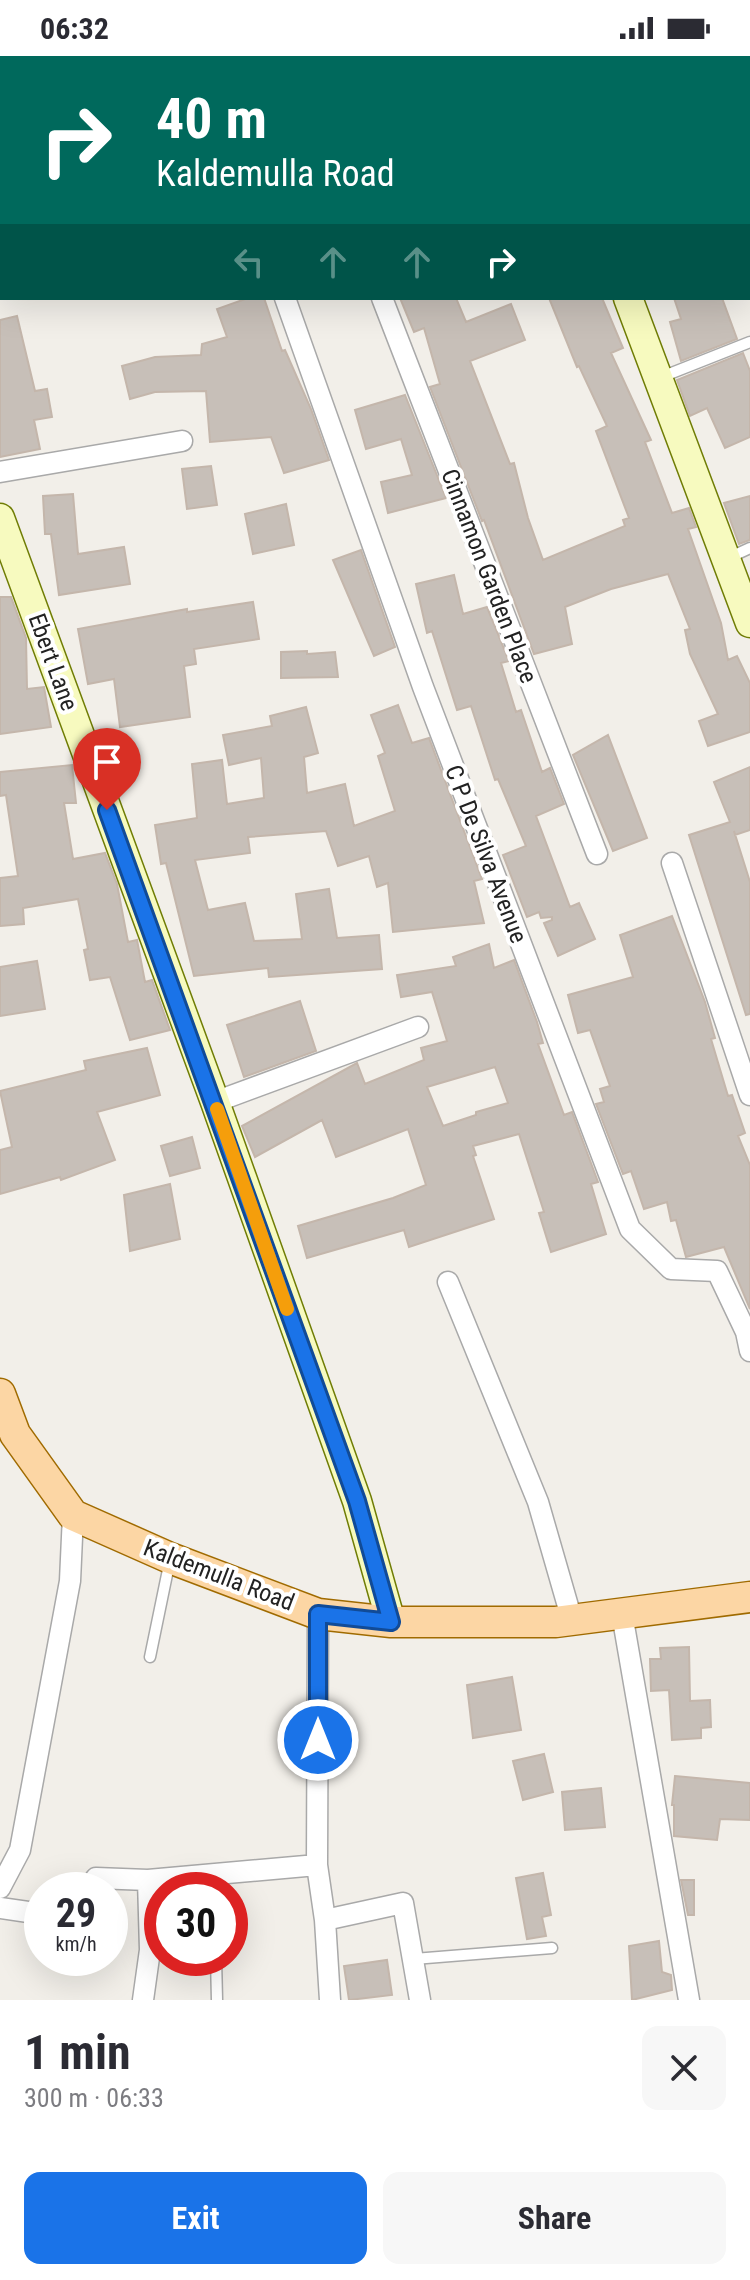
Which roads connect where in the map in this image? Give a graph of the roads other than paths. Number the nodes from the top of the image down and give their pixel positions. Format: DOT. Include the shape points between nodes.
graph roads {
  1 [pos="286,300"];
  2 [pos="383,300"];
  3 [pos="629,300"];
  4 [pos="750,342"];
  5 [pos="659,379"];
  6 [pos="182,441"];
  7 [pos="0,472"];
  8 [pos="0,518"];
  9 [pos="738,554"];
  10 [pos="750,623"];
  11 [pos="597,854"];
  12 [pos="672,863"];
  13 [pos="418,1027"];
  14 [pos="750,1095"];
  15 [pos="215,1102"];
  16 [pos="448,1282"];
  17 [pos="750,1351"];
  18 [pos="0,1394"];
  19 [pos="7,1437"];
  20 [pos="73,1515"];
  21 [pos="170,1558"];
  22 [pos="750,1597"];
  23 [pos="318,1614"];
  24 [pos="622,1614"];
  25 [pos="572,1620"];
  26 [pos="391,1622"];
  27 [pos="150,1657"];
  28 [pos="317,1865"];
  29 [pos="248,1876"];
  30 [pos="0,1888"];
  31 [pos="0,1908"];
  32 [pos="24,1911"];
  33 [pos="325,1920"];
  34 [pos="552,1948"];
  35 [pos="414,1959"];
  36 [pos="146,1976"];
  37 [pos="216,1976"];
  38 [pos="143,2000"];
  39 [pos="217,2000"];
  40 [pos="330,2000"];
  41 [pos="420,2000"];
  42 [pos="689,2000"];
  1 -- 17 [label="street, C P De Silva Avenue" via="423,687 630,1229 671,1269 717,1271"];
  2 -- 11 [label="street, Cinnamon Garden Place"];
  3 -- 5 [label="street"];
  4 -- 5 [label="lane"];
  5 -- 9 [label="street"];
  6 -- 7 [label="street"];
  8 -- 15 [label="street, Ebert Lane"];
  9 -- 10 [label="street"];
  12 -- 14 [label="street"];
  13 -- 15 [label="street"];
  15 -- 26 [label="street, Ebert Lane" via="357,1501"];
  16 -- 25 [label="street" via="538,1502"];
  18 -- 19 [label="main road"];
  19 -- 20 [label="main road"];
  20 -- 21 [label="main road, Kaldemulla Road"];
  20 -- 30 [label="street" via="70,1581 20,1850"];
  21 -- 23 [label="main road, Kaldemulla Road"];
  21 -- 27 [label="lane"];
  22 -- 24 [label="main road, Kaldemulla Road"];
  23 -- 26 [label="main road, Kaldemulla Road"];
  23 -- 28 [label="street"];
  24 -- 25 [label="main road, Kaldemulla Road"];
  24 -- 42 [label="street"];
  25 -- 26 [label="main road, Kaldemulla Road"];
  28 -- 29 [label="street"];
  28 -- 33 [label="street"];
  31 -- 32 [label="street"];
  33 -- 35 [label="street" via="403,1903"];
  33 -- 40 [label="street"];
  34 -- 35 [label="lane"];
  35 -- 41 [label="street"];
  36 -- 38 [label="street"];
  37 -- 39 [label="lane"];
}
